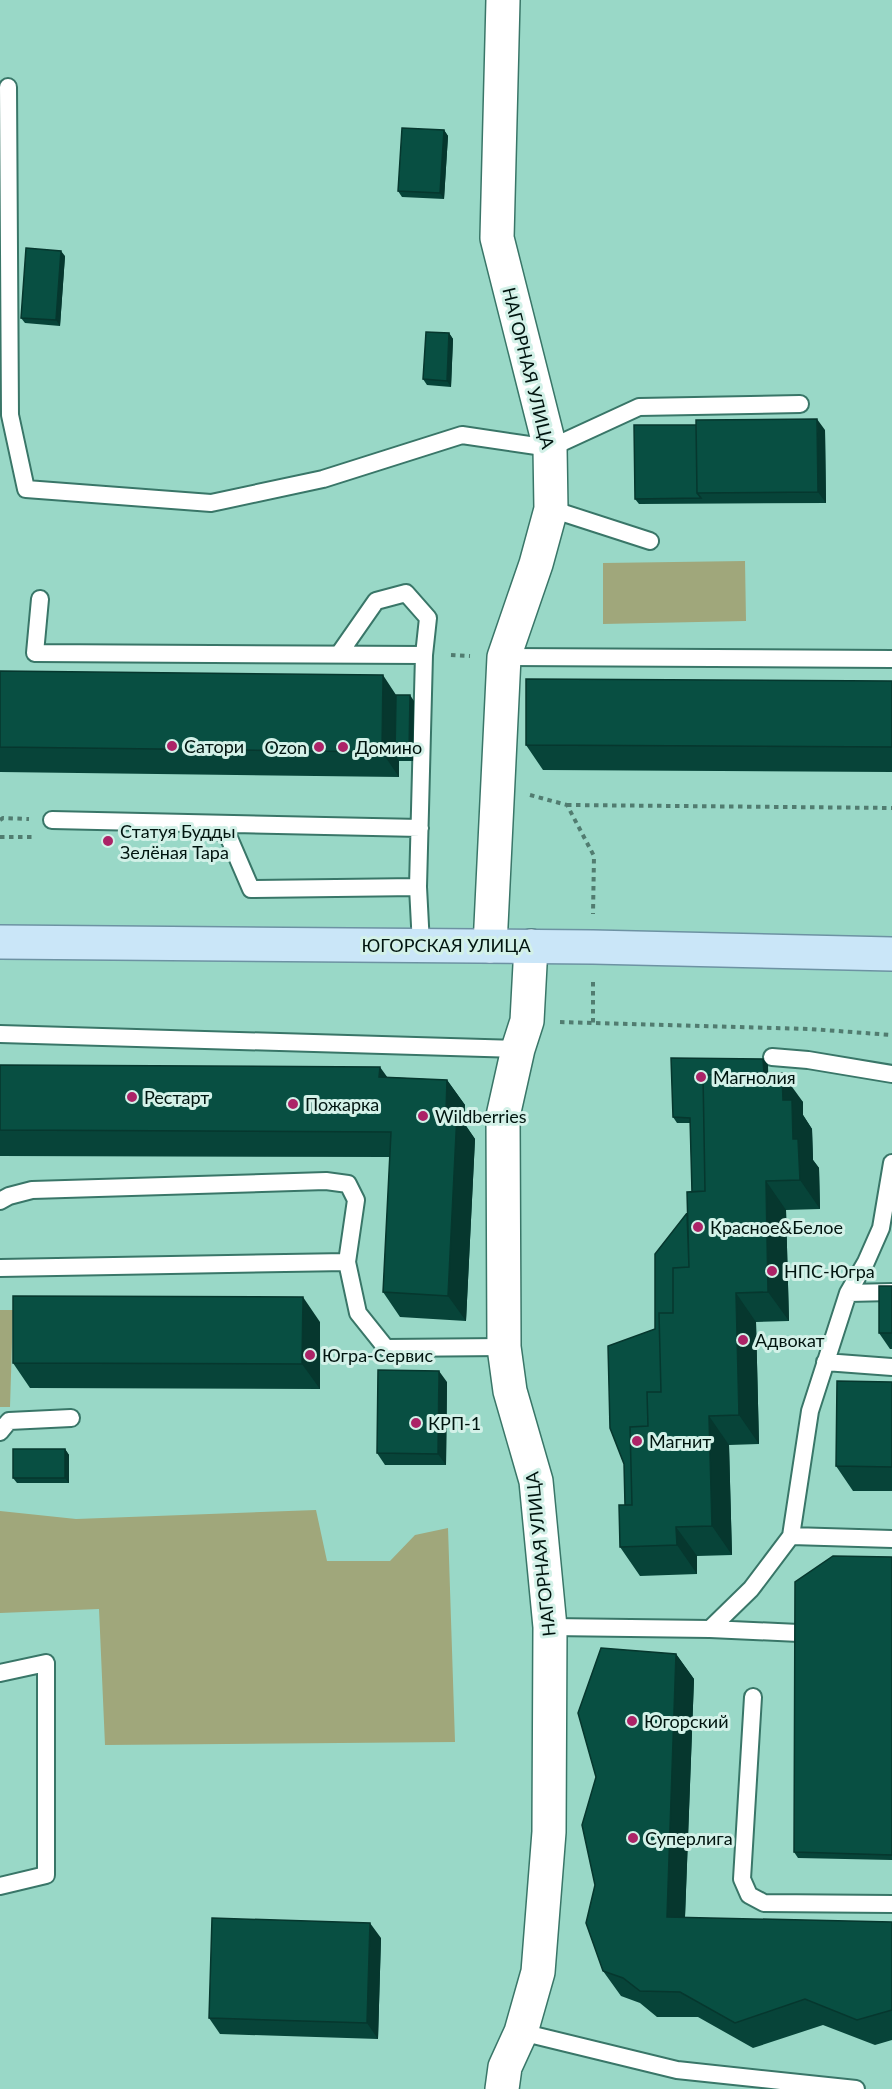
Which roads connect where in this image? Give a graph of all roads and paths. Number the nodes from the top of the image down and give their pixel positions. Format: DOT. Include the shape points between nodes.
graph roads {
  1 [pos="503,0"];
  2 [pos="8,87"];
  3 [pos="800,404"];
  4 [pos="550,448"];
  5 [pos="551,509"];
  6 [pos="650,541"];
  7 [pos="40,598"];
  8 [pos="339,654"];
  9 [pos="424,655"];
  10 [pos="447,655"];
  11 [pos="491,656"];
  12 [pos="892,660"];
  13 [pos="498,786"];
  14 [pos="567,805"];
  15 [pos="892,808"];
  16 [pos="52,820"];
  17 [pos="212,825"];
  18 [pos="420,828"];
  19 [pos="418,887"];
  20 [pos="0,942"];
  21 [pos="421,945"];
  22 [pos="490,946"];
  23 [pos="531,946"];
  24 [pos="593,946"];
  25 [pos="892,954"];
  26 [pos="593,1023"];
  27 [pos="0,1034"];
  28 [pos="518,1049"];
  29 [pos="772,1057"];
  30 [pos="892,1074"];
  31 [pos="892,1163"];
  32 [pos="0,1201"];
  33 [pos="347,1262"];
  34 [pos="0,1268"];
  35 [pos="892,1292"];
  36 [pos="849,1293"];
  37 [pos="504,1347"];
  38 [pos="825,1362"];
  39 [pos="892,1367"];
  40 [pos="71,1418"];
  41 [pos="0,1432"];
  42 [pos="791,1536"];
  43 [pos="892,1539"];
  44 [pos="550,1627"];
  45 [pos="711,1629"];
  46 [pos="799,1633"];
  47 [pos="0,1672"];
  48 [pos="753,1697"];
  49 [pos="0,1886"];
  50 [pos="892,1904"];
  51 [pos="521,2032"];
  52 [pos="502,2089"];
  53 [pos="856,2089"];
  1 -- 4 [label="street, НАГОРНАЯ УЛИЦА" via="497,238"];
  2 -- 4 [label="lane" via="10,416 26,489 211,503 323,479 462,435"];
  3 -- 4 [label="lane" via="639,407"];
  4 -- 5 [label="street, НАГОРНАЯ УЛИЦА"];
  5 -- 6 [label="lane"];
  5 -- 11 [label="street, НАГОРНАЯ УЛИЦА" via="536,564"];
  7 -- 8 [label="lane" via="35,653"];
  8 -- 9 [label="lane"];
  8 -- 9 [label="lane" via="376,601 406,593 428,618"];
  9 -- 18 [label="lane"];
  10 -- 11 [label="path"];
  11 -- 12 [label="lane"];
  11 -- 13 [label="street, НАГОРНАЯ УЛИЦА"];
  13 -- 14 [label="path"];
  13 -- 22 [label="street, НАГОРНАЯ УЛИЦА"];
  14 -- 15 [label="path"];
  14 -- 24 [label="path" via="594,856"];
  16 -- 17 [label="lane"];
  17 -- 18 [label="lane"];
  17 -- 19 [label="lane" via="229,838 251,889"];
  18 -- 19 [label="lane"];
  19 -- 21 [label="lane"];
  20 -- 21 [label="main road, ЮГОРСКАЯ УЛИЦА"];
  21 -- 22 [label="main road, ЮГОРСКАЯ УЛИЦА"];
  22 -- 23 [label="main road, ЮГОРСКАЯ УЛИЦА"];
  23 -- 24 [label="main road, ЮГОРСКАЯ УЛИЦА"];
  23 -- 28 [label="street, НАГОРНАЯ УЛИЦА" via="527,1020"];
  24 -- 25 [label="main road, ЮГОРСКАЯ УЛИЦА"];
  24 -- 26 [label="path"];
  27 -- 28 [label="lane"];
  28 -- 37 [label="street, НАГОРНАЯ УЛИЦА" via="503,1116"];
  29 -- 30 [label="lane"];
  31 -- 36 [label="lane" via="881,1228"];
  32 -- 33 [label="lane" via="32,1190 326,1181 348,1184 356,1200"];
  33 -- 34 [label="lane"];
  33 -- 37 [label="lane" via="358,1313 386,1348"];
  35 -- 36 [label="lane"];
  36 -- 38 [label="lane"];
  37 -- 44 [label="street, НАГОРНАЯ УЛИЦА" via="510,1391 536,1481"];
  38 -- 39 [label="lane"];
  38 -- 42 [label="lane" via="810,1411"];
  40 -- 41 [label="lane" via="9,1421"];
  42 -- 43 [label="lane"];
  42 -- 45 [label="lane" via="751,1589"];
  44 -- 45 [label="lane"];
  44 -- 51 [label="street, НАГОРНАЯ УЛИЦА" via="547,1856 538,1972"];
  45 -- 46 [label="lane"];
  47 -- 49 [label="lane" via="46,1663 46,1875"];
  48 -- 50 [label="lane" via="742,1880 748,1895 764,1903"];
  51 -- 52 [label="street, НАГОРНАЯ УЛИЦА" via="505,2067"];
  51 -- 53 [label="lane" via="676,2070"];
}
